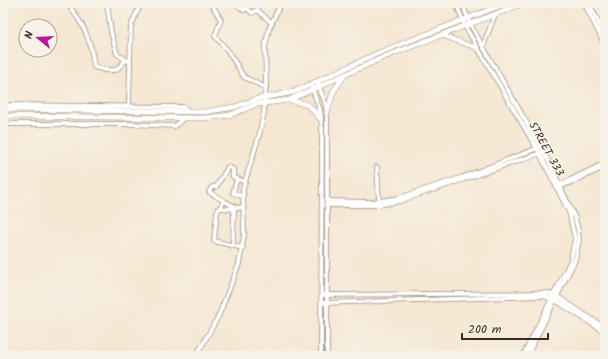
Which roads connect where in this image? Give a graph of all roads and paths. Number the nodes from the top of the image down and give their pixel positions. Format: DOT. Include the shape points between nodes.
graph roads {
  1 [pos="67,3"];
  2 [pos="107,3"];
  3 [pos="141,3"];
  4 [pos="211,3"];
  5 [pos="281,3"];
  6 [pos="456,3"];
  7 [pos="462,3"];
  8 [pos="507,3"];
  9 [pos="524,3"];
  10 [pos="584,3"];
  11 [pos="589,3"];
  12 [pos="238,6"];
  13 [pos="495,14"];
  14 [pos="465,19"];
  15 [pos="272,23"];
  16 [pos="467,25"];
  17 [pos="441,35"];
  18 [pos="605,36"];
  19 [pos="605,46"];
  20 [pos="483,47"];
  21 [pos="478,48"];
  22 [pos="128,61"];
  23 [pos="344,75"];
  24 [pos="317,82"];
  25 [pos="310,84"];
  26 [pos="319,87"];
  27 [pos="266,88"];
  28 [pos="313,90"];
  29 [pos="264,100"];
  30 [pos="289,100"];
  31 [pos="3,105"];
  32 [pos="128,105"];
  33 [pos="3,109"];
  34 [pos="189,111"];
  35 [pos="327,113"];
  36 [pos="3,116"];
  37 [pos="186,117"];
  38 [pos="321,119"];
  39 [pos="3,124"];
  40 [pos="538,147"];
  41 [pos="541,153"];
  42 [pos="605,163"];
  43 [pos="377,167"];
  44 [pos="605,167"];
  45 [pos="237,179"];
  46 [pos="245,182"];
  47 [pos="560,188"];
  48 [pos="242,196"];
  49 [pos="224,201"];
  50 [pos="379,201"];
  51 [pos="322,203"];
  52 [pos="327,203"];
  53 [pos="243,207"];
  54 [pos="219,208"];
  55 [pos="234,208"];
  56 [pos="233,246"];
  57 [pos="242,248"];
  58 [pos="322,295"];
  59 [pos="327,295"];
  60 [pos="554,298"];
  61 [pos="327,302"];
  62 [pos="322,303"];
  63 [pos="605,328"];
  64 [pos="605,332"];
  65 [pos="196,356"];
  66 [pos="322,356"];
  67 [pos="327,356"];
  68 [pos="523,356"];
  69 [pos="527,356"];
  1 -- 22 [label="street" via="84,27 94,67 116,70"];
  2 -- 22 [label="street" via="117,54"];
  3 -- 22 [label="street" via="131,26"];
  4 -- 27 [label="street" via="221,20 215,36 244,77"];
  5 -- 15 [label="street"];
  6 -- 14 [label="street"];
  7 -- 14 [label="street"];
  8 -- 14 [label="main road"];
  9 -- 13 [label="main road"];
  10 -- 19 [label="street"];
  11 -- 18 [label="street"];
  12 -- 15 [label="street" via="244,10 247,8 252,13 257,10"];
  13 -- 16 [label="main road"];
  13 -- 20 [label="street"];
  14 -- 16 [label="street, STREET 333"];
  14 -- 24 [label="main road" via="381,52"];
  15 -- 27 [label="street" via="264,53"];
  16 -- 17 [label="main road"];
  16 -- 20 [label="street, STREET 333"];
  16 -- 21 [label="street, STREET 333"];
  17 -- 21 [label="street"];
  17 -- 23 [label="main road"];
  20 -- 40 [label="street, STREET 333"];
  21 -- 40 [label="street, STREET 333"];
  22 -- 32 [label="street"];
  23 -- 26 [label="main road"];
  23 -- 35 [label="main road" via="333,92"];
  24 -- 25 [label="main road"];
  24 -- 26 [label="street"];
  25 -- 28 [label="street"];
  25 -- 29 [label="main road" via="288,94"];
  26 -- 28 [label="main road"];
  26 -- 35 [label="street"];
  27 -- 29 [label="street"];
  28 -- 30 [label="main road"];
  28 -- 38 [label="street"];
  29 -- 30 [label="main road"];
  29 -- 34 [label="main road" via="253,100 235,108"];
  29 -- 37 [label="main road" via="223,116"];
  29 -- 46 [label="street" via="261,130"];
  30 -- 38 [label="main road" via="308,105"];
  31 -- 32 [label="street"];
  32 -- 34 [label="street" via="183,106"];
  33 -- 34 [label="main road"];
  35 -- 52 [label="street"];
  36 -- 37 [label="main road"];
  37 -- 39 [label="street" via="175,126"];
  38 -- 51 [label="street"];
  40 -- 41 [label="street, STREET 333"];
  40 -- 50 [label="street" via="442,184 399,198"];
  41 -- 47 [label="street, STREET 333"];
  41 -- 52 [label="street" via="400,201 379,205"];
  42 -- 47 [label="street" via="562,184"];
  43 -- 50 [label="street"];
  44 -- 47 [label="street"];
  45 -- 46 [label="street"];
  45 -- 48 [label="street" via="233,193"];
  45 -- 49 [label="street" via="233,177 233,169 229,166 216,187 212,187 209,192"];
  46 -- 48 [label="street"];
  47 -- 60 [label="street, STREET 333" via="573,222 575,239 573,253"];
  48 -- 53 [label="street"];
  49 -- 54 [label="street"];
  49 -- 55 [label="street"];
  50 -- 52 [label="street"];
  51 -- 52 [label="street"];
  51 -- 58 [label="street"];
  52 -- 59 [label="street"];
  53 -- 55 [label="street"];
  53 -- 57 [label="street" via="245,231"];
  54 -- 55 [label="street"];
  54 -- 56 [label="street" via="215,242"];
  55 -- 56 [label="street"];
  56 -- 57 [label="street"];
  57 -- 65 [label="street" via="239,264 225,301"];
  58 -- 59 [label="street"];
  58 -- 62 [label="street"];
  59 -- 60 [label="street" via="548,293"];
  59 -- 61 [label="street"];
  60 -- 61 [label="street" via="544,296"];
  60 -- 63 [label="street"];
  60 -- 64 [label="street"];
  60 -- 68 [label="street, STREET 333"];
  60 -- 69 [label="street, STREET 333"];
  61 -- 62 [label="street"];
  61 -- 67 [label="street"];
  62 -- 66 [label="street"];
}
